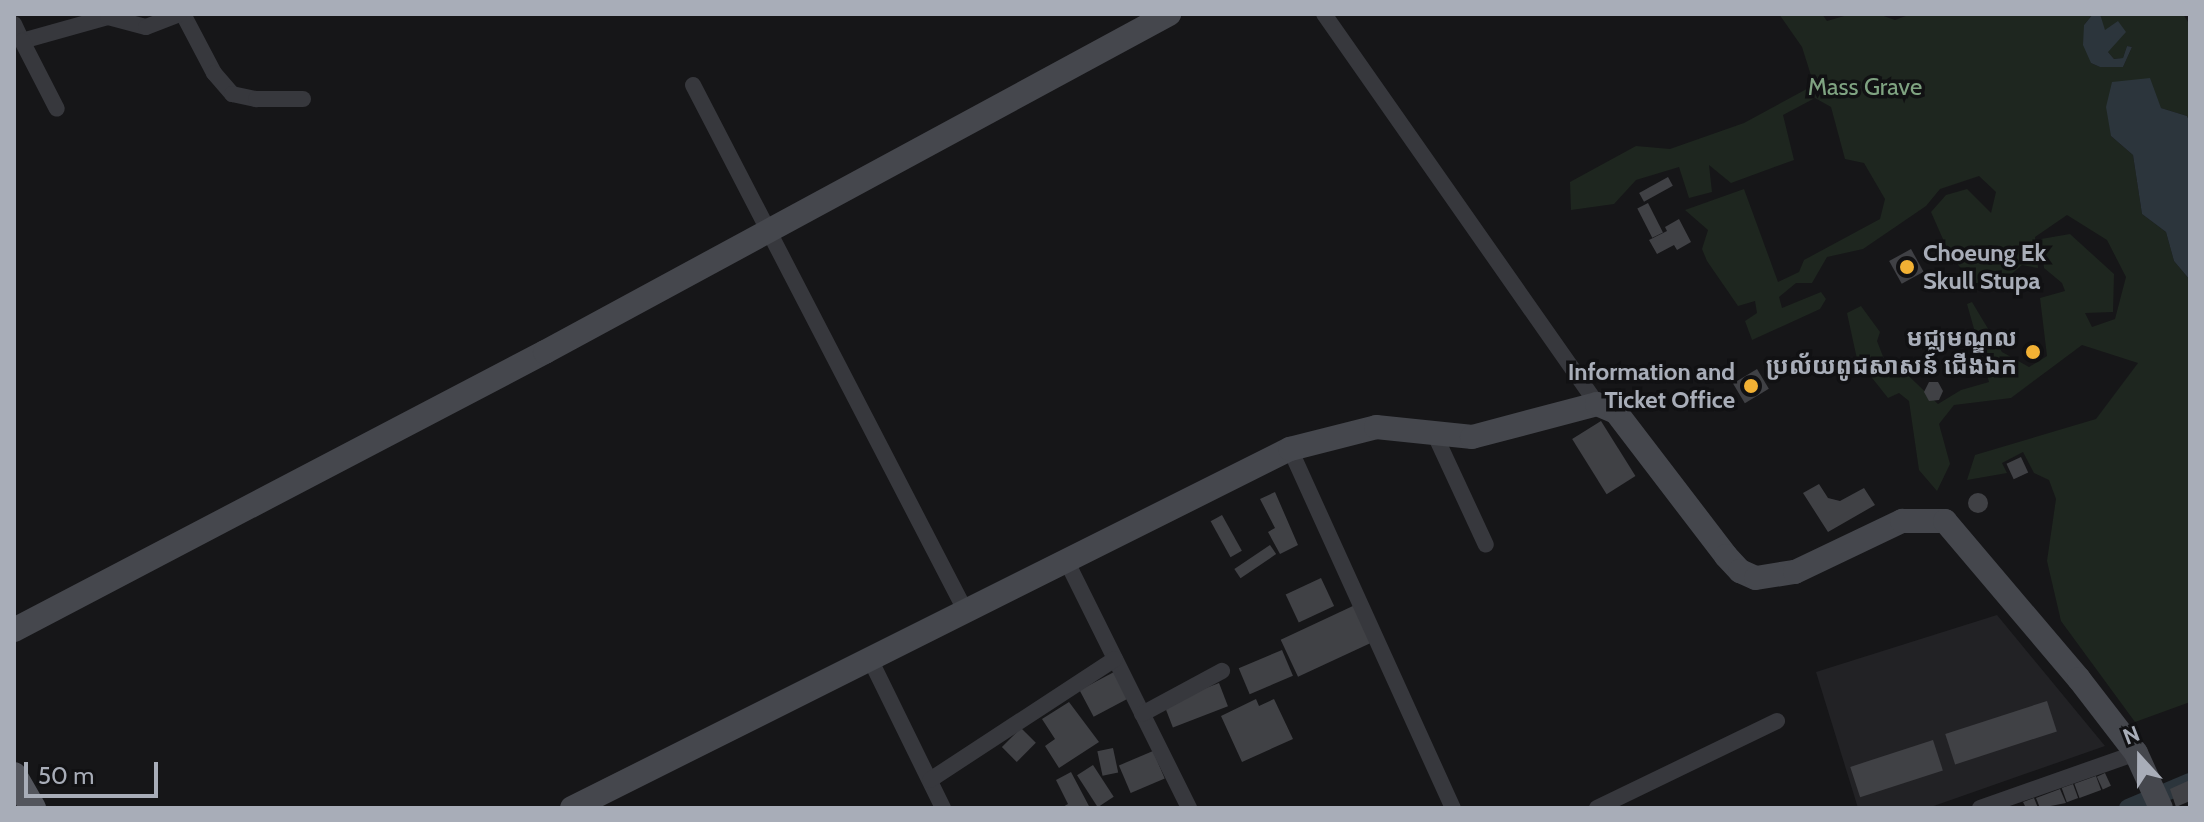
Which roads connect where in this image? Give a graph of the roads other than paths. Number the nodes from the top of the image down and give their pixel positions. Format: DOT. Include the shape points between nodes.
graph roads {
  1 [pos="182,14"];
  2 [pos="1169,14"];
  3 [pos="1324,14"];
  4 [pos="14,24"];
  5 [pos="22,41"];
  6 [pos="693,85"];
  7 [pos="303,99"];
  8 [pos="57,109"];
  9 [pos="767,232"];
  10 [pos="1597,404"];
  11 [pos="1434,433"];
  12 [pos="1290,449"];
  13 [pos="1486,545"];
  14 [pos="1067,562"];
  15 [pos="966,612"];
  16 [pos="14,630"];
  17 [pos="870,659"];
  18 [pos="1115,659"];
  19 [pos="1222,671"];
  20 [pos="1142,714"];
  21 [pos="1777,721"];
  22 [pos="2136,753"];
  23 [pos="14,775"];
  24 [pos="930,780"];
  25 [pos="33,808"];
  26 [pos="572,808"];
  27 [pos="943,808"];
  28 [pos="1189,808"];
  29 [pos="1453,808"];
  30 [pos="1597,808"];
  31 [pos="1980,808"];
  32 [pos="2161,808"];
  1 -- 5 [label="street" via="146,27 108,17"];
  1 -- 7 [label="street" via="214,73 232,94"];
  2 -- 9 [label="street"];
  3 -- 10 [label="street"];
  4 -- 5 [label="street"];
  5 -- 8 [label="street"];
  6 -- 9 [label="street"];
  9 -- 15 [label="street"];
  9 -- 16 [label="street"];
  10 -- 11 [label="street" via="1472,437"];
  10 -- 22 [label="street" via="1616,412 1726,556 1756,578 1795,572 1902,521 1945,521"];
  11 -- 12 [label="street" via="1376,427"];
  11 -- 13 [label="street"];
  12 -- 14 [label="street"];
  12 -- 29 [label="street"];
  14 -- 15 [label="street"];
  14 -- 18 [label="street"];
  15 -- 17 [label="street"];
  17 -- 24 [label="street"];
  17 -- 26 [label="street"];
  18 -- 20 [label="street"];
  18 -- 24 [label="street"];
  19 -- 20 [label="street"];
  20 -- 28 [label="street"];
  21 -- 30 [label="street"];
  22 -- 31 [label="street"];
  22 -- 32 [label="street"];
  23 -- 25 [label="main road"];
  24 -- 27 [label="street"];
}
